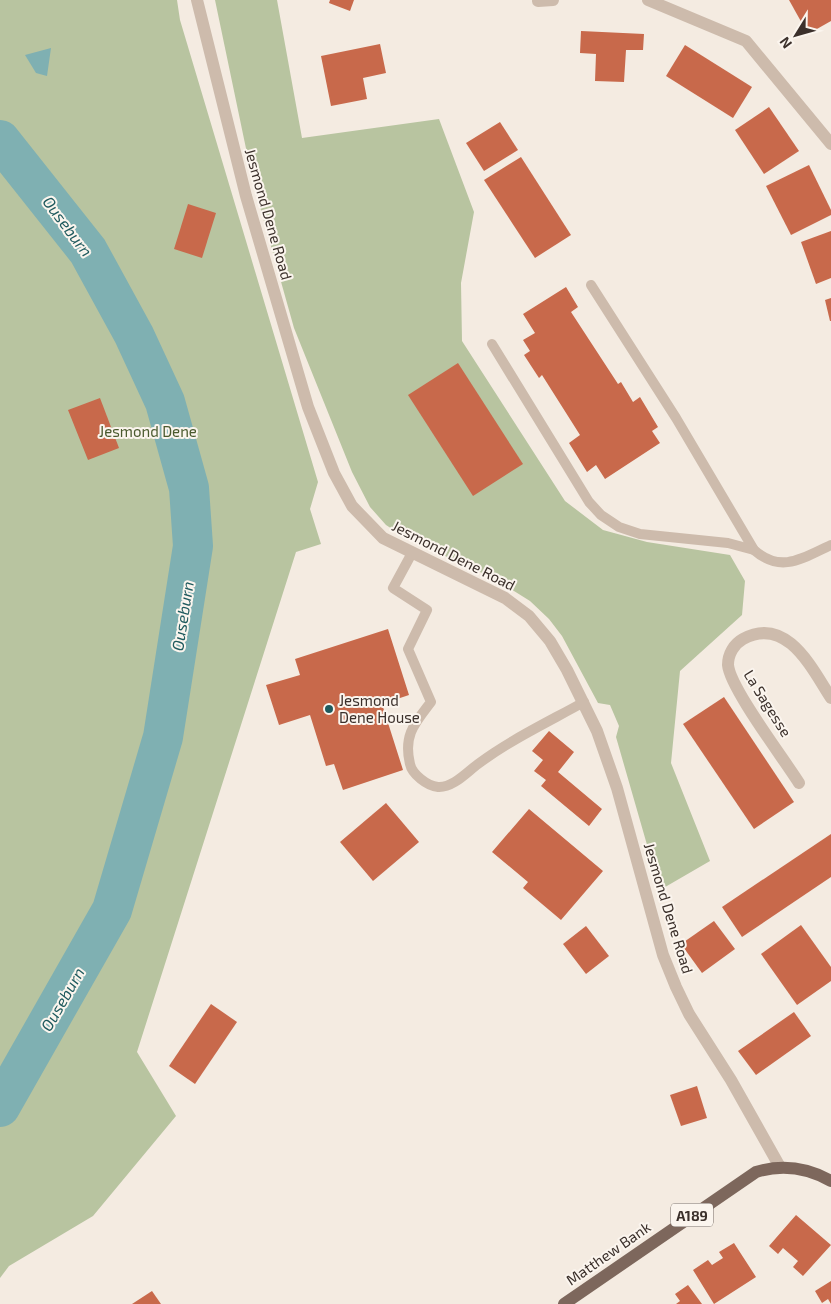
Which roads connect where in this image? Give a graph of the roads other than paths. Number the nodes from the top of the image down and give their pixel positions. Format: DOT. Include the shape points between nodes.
graph roads {
  1 [pos="197,0"];
  2 [pos="553,0"];
  3 [pos="648,0"];
  4 [pos="538,1"];
  5 [pos="831,144"];
  6 [pos="591,285"];
  7 [pos="492,344"];
  8 [pos="831,545"];
  9 [pos="754,550"];
  10 [pos="412,554"];
  11 [pos="831,698"];
  12 [pos="584,702"];
  13 [pos="799,783"];
  14 [pos="780,1167"];
  15 [pos="831,1181"];
  16 [pos="564,1304"];
  1 -- 10 [label="street, Jesmond Dene Road" via="246,196 308,407 334,473 352,506 382,538"];
  2 -- 4 [label="street"];
  3 -- 5 [label="street" via="746,41"];
  6 -- 9 [label="lane" via="676,418"];
  7 -- 9 [label="lane" via="589,502 601,515 619,527 640,534 728,543"];
  8 -- 9 [label="lane" via="786,563 763,558"];
  10 -- 12 [label="street, Jesmond Dene Road" via="478,583 529,616 550,641"];
  10 -- 12 [label="lane" via="393,588 427,610 408,649 431,702 410,730 410,766 422,780 438,786 453,783 496,750"];
  11 -- 13 [label="street, La Sagesse" via="799,650 781,637 756,635 735,644 730,654 728,664 737,688"];
  12 -- 14 [label="street, Jesmond Dene Road" via="617,788 655,930 676,987"];
  14 -- 15 [label="main road, Matthew Bank / A189" via="808,1171"];
  14 -- 16 [label="main road, Matthew Bank / A189" via="745,1178"];
}
